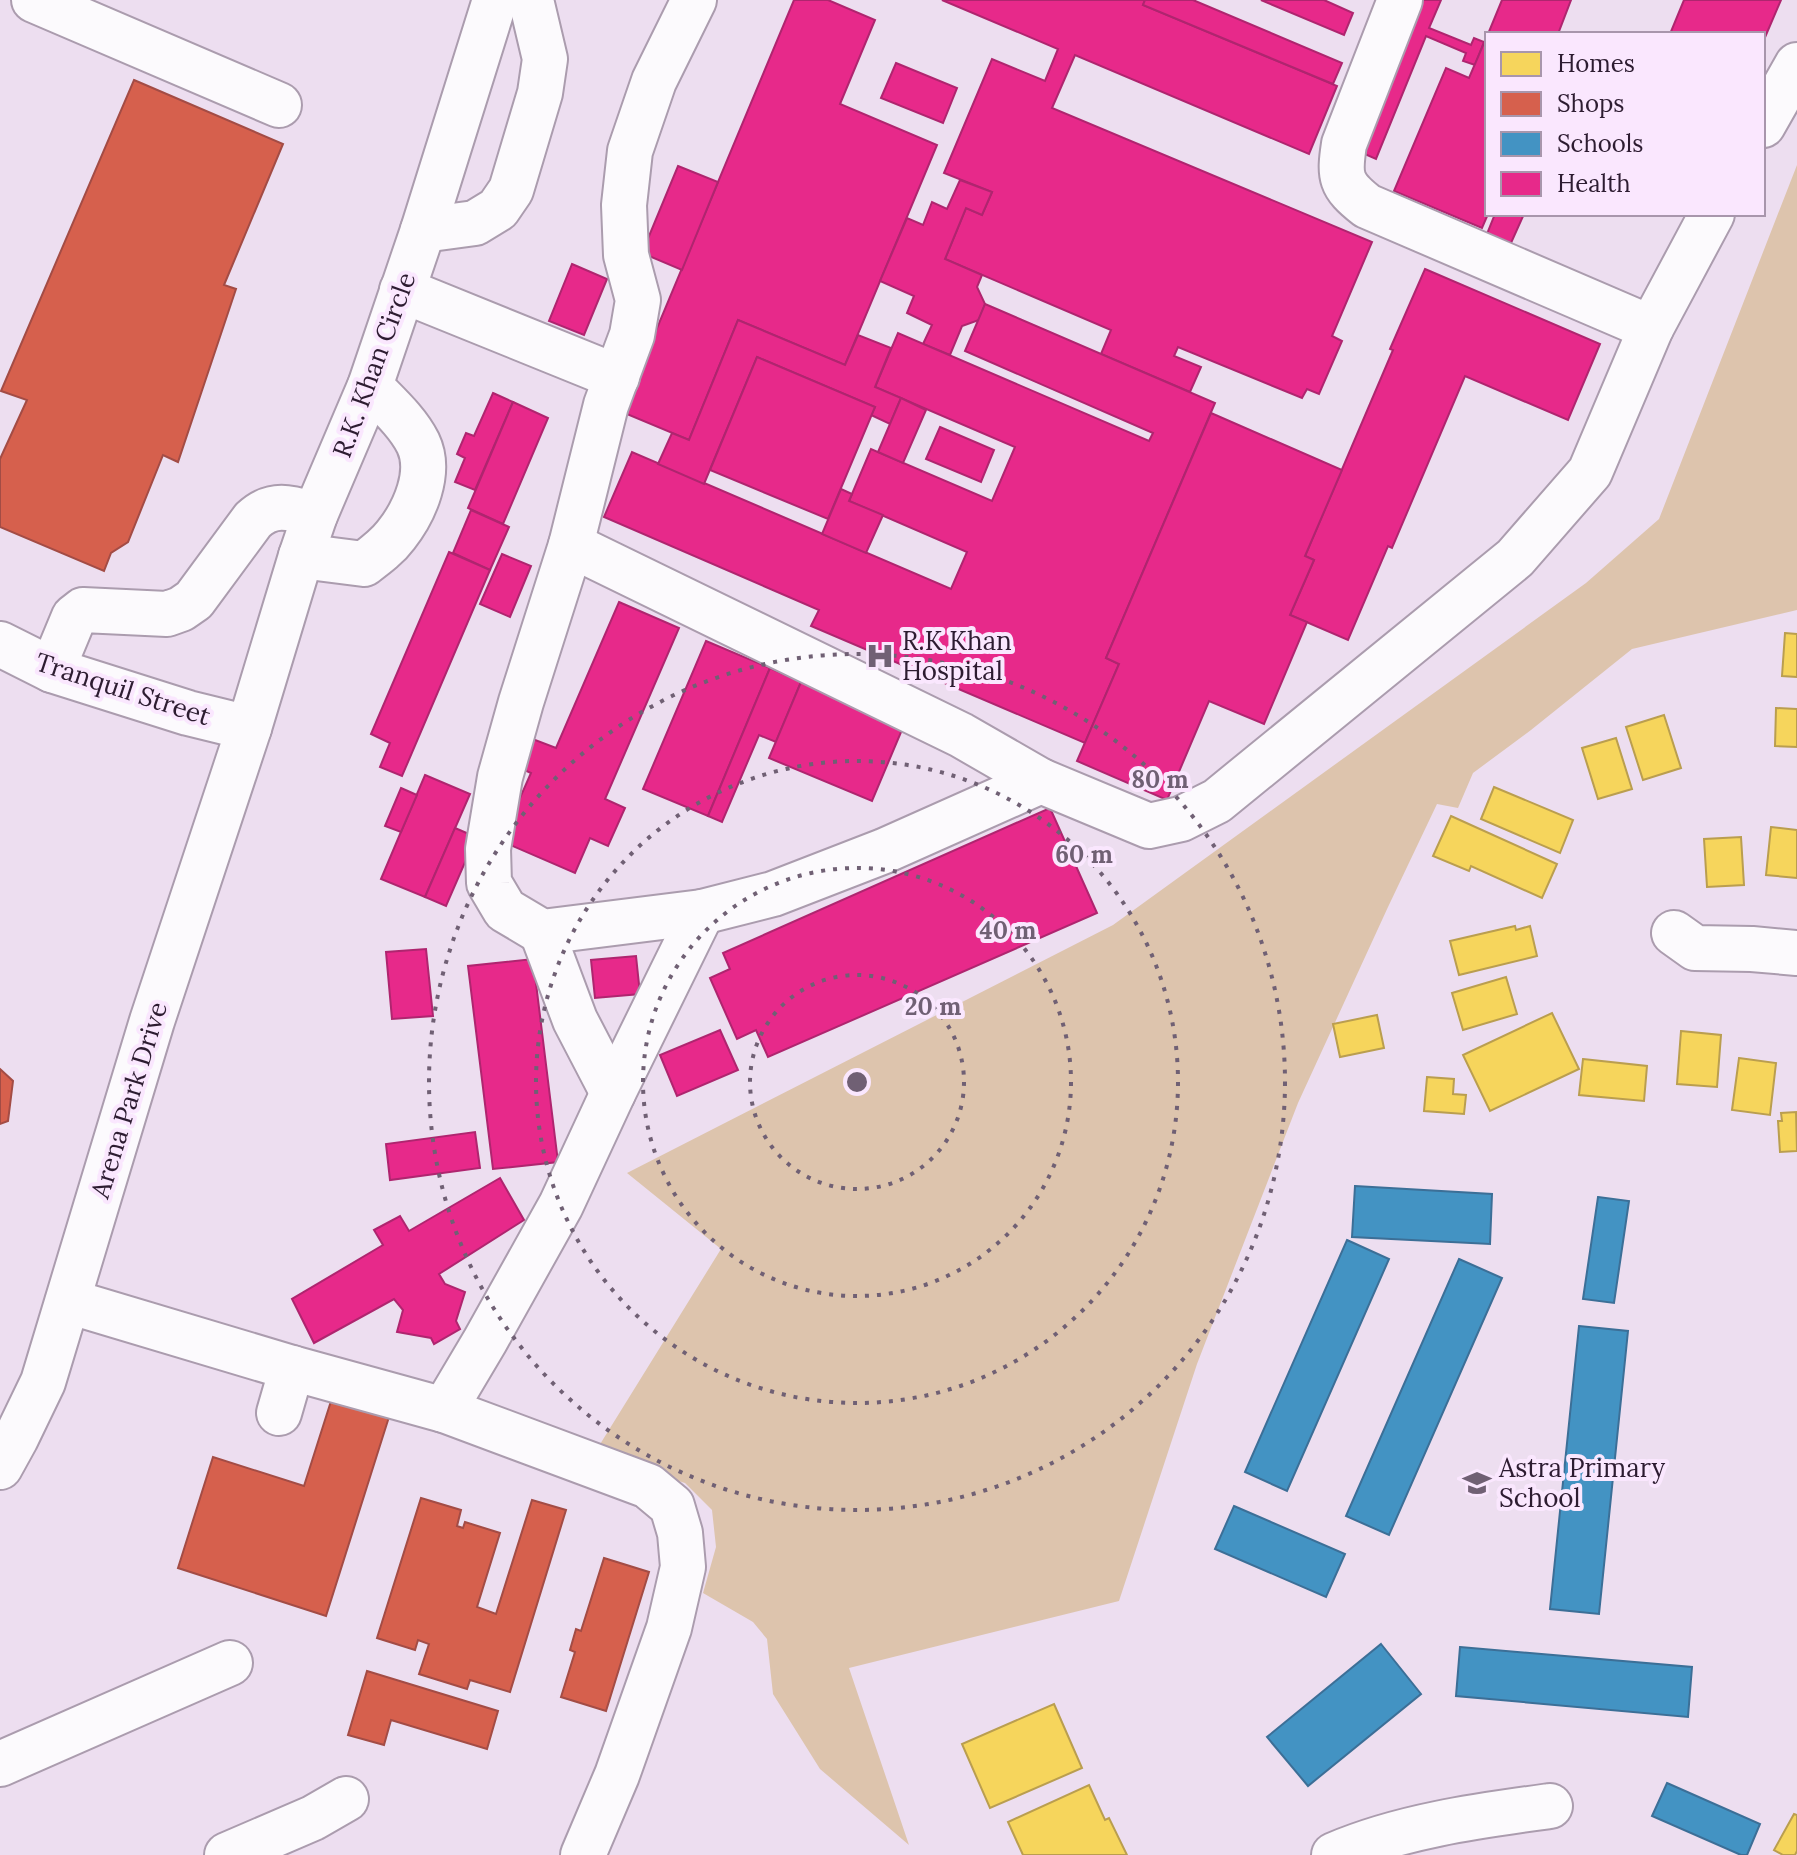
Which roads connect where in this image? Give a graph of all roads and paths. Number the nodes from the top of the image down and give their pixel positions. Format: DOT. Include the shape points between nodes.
graph roads {
  1 [pos="34,0"];
  2 [pos="495,0"];
  3 [pos="531,0"];
  4 [pos="694,0"];
  5 [pos="1400,0"];
  6 [pos="1797,65"];
  7 [pos="279,105"];
  8 [pos="1765,121"];
  9 [pos="1711,216"];
  10 [pos="423,230"];
  11 [pos="397,304"];
  12 [pos="1651,328"];
  13 [pos="370,386"];
  14 [pos="612,391"];
  15 [pos="315,515"];
  16 [pos="571,545"];
  17 [pos="301,556"];
  18 [pos="0,644"];
  19 [pos="52,670"];
  20 [pos="249,728"];
  21 [pos="1041,781"];
  22 [pos="702,912"];
  23 [pos="542,932"];
  24 [pos="1674,933"];
  25 [pos="1797,953"];
  26 [pos="613,1093"];
  27 [pos="68,1301"];
  28 [pos="292,1368"];
  29 [pos="444,1410"];
  30 [pos="279,1413"];
  31 [pos="0,1467"];
  32 [pos="230,1663"];
  33 [pos="0,1764"];
  34 [pos="346,1799"];
  35 [pos="1550,1806"];
  36 [pos="227,1855"];
  37 [pos="583,1855"];
  38 [pos="1334,1855"];
  1 -- 7 [label="street"];
  2 -- 10 [label="street, R.K. Khan Circle"];
  3 -- 10 [label="street" via="545,59 511,190 498,209 475,223"];
  4 -- 14 [label="street" via="654,81 630,151 626,255 638,300"];
  5 -- 12 [label="street" via="1344,144 1342,179 1351,194 1367,206"];
  6 -- 8 [label="street"];
  9 -- 12 [label="street"];
  10 -- 11 [label="street, R.K. Khan Circle"];
  11 -- 13 [label="street, R.K. Khan Circle"];
  11 -- 14 [label="street"];
  12 -- 21 [label="street" via="1590,472 1515,558 1217,801 1181,819 1149,826"];
  13 -- 15 [label="street, R.K. Khan Circle"];
  13 -- 17 [label="street" via="417,443 423,462 411,512 390,542 364,564"];
  14 -- 16 [label="street"];
  15 -- 17 [label="street, R.K. Khan Circle"];
  15 -- 19 [label="street" via="289,507 261,513 194,600 181,609 167,614 83,610 74,617"];
  16 -- 21 [label="street" via="961,735"];
  16 -- 23 [label="street" via="500,777 488,849 489,883 505,910"];
  17 -- 20 [label="street, R.K. Khan Circle"];
  18 -- 19 [label="street, Tranquil Street"];
  19 -- 20 [label="street, Tranquil Street"];
  20 -- 27 [label="street, Arena Park Drive" via="152,1021"];
  21 -- 22 [label="street" via="773,894"];
  22 -- 23 [label="street"];
  22 -- 26 [label="street"];
  23 -- 26 [label="street" via="575,1020"];
  24 -- 25 [label="street" via="1695,948"];
  26 -- 29 [label="street" via="561,1205"];
  27 -- 28 [label="street"];
  27 -- 31 [label="street, Arena Park Drive" via="43,1382"];
  28 -- 29 [label="street"];
  28 -- 30 [label="street"];
  29 -- 37 [label="street" via="648,1486 672,1506 683,1567 669,1628"];
  32 -- 33 [label="street"];
  34 -- 36 [label="street"];
  35 -- 38 [label="street" via="1420,1828"];
}
